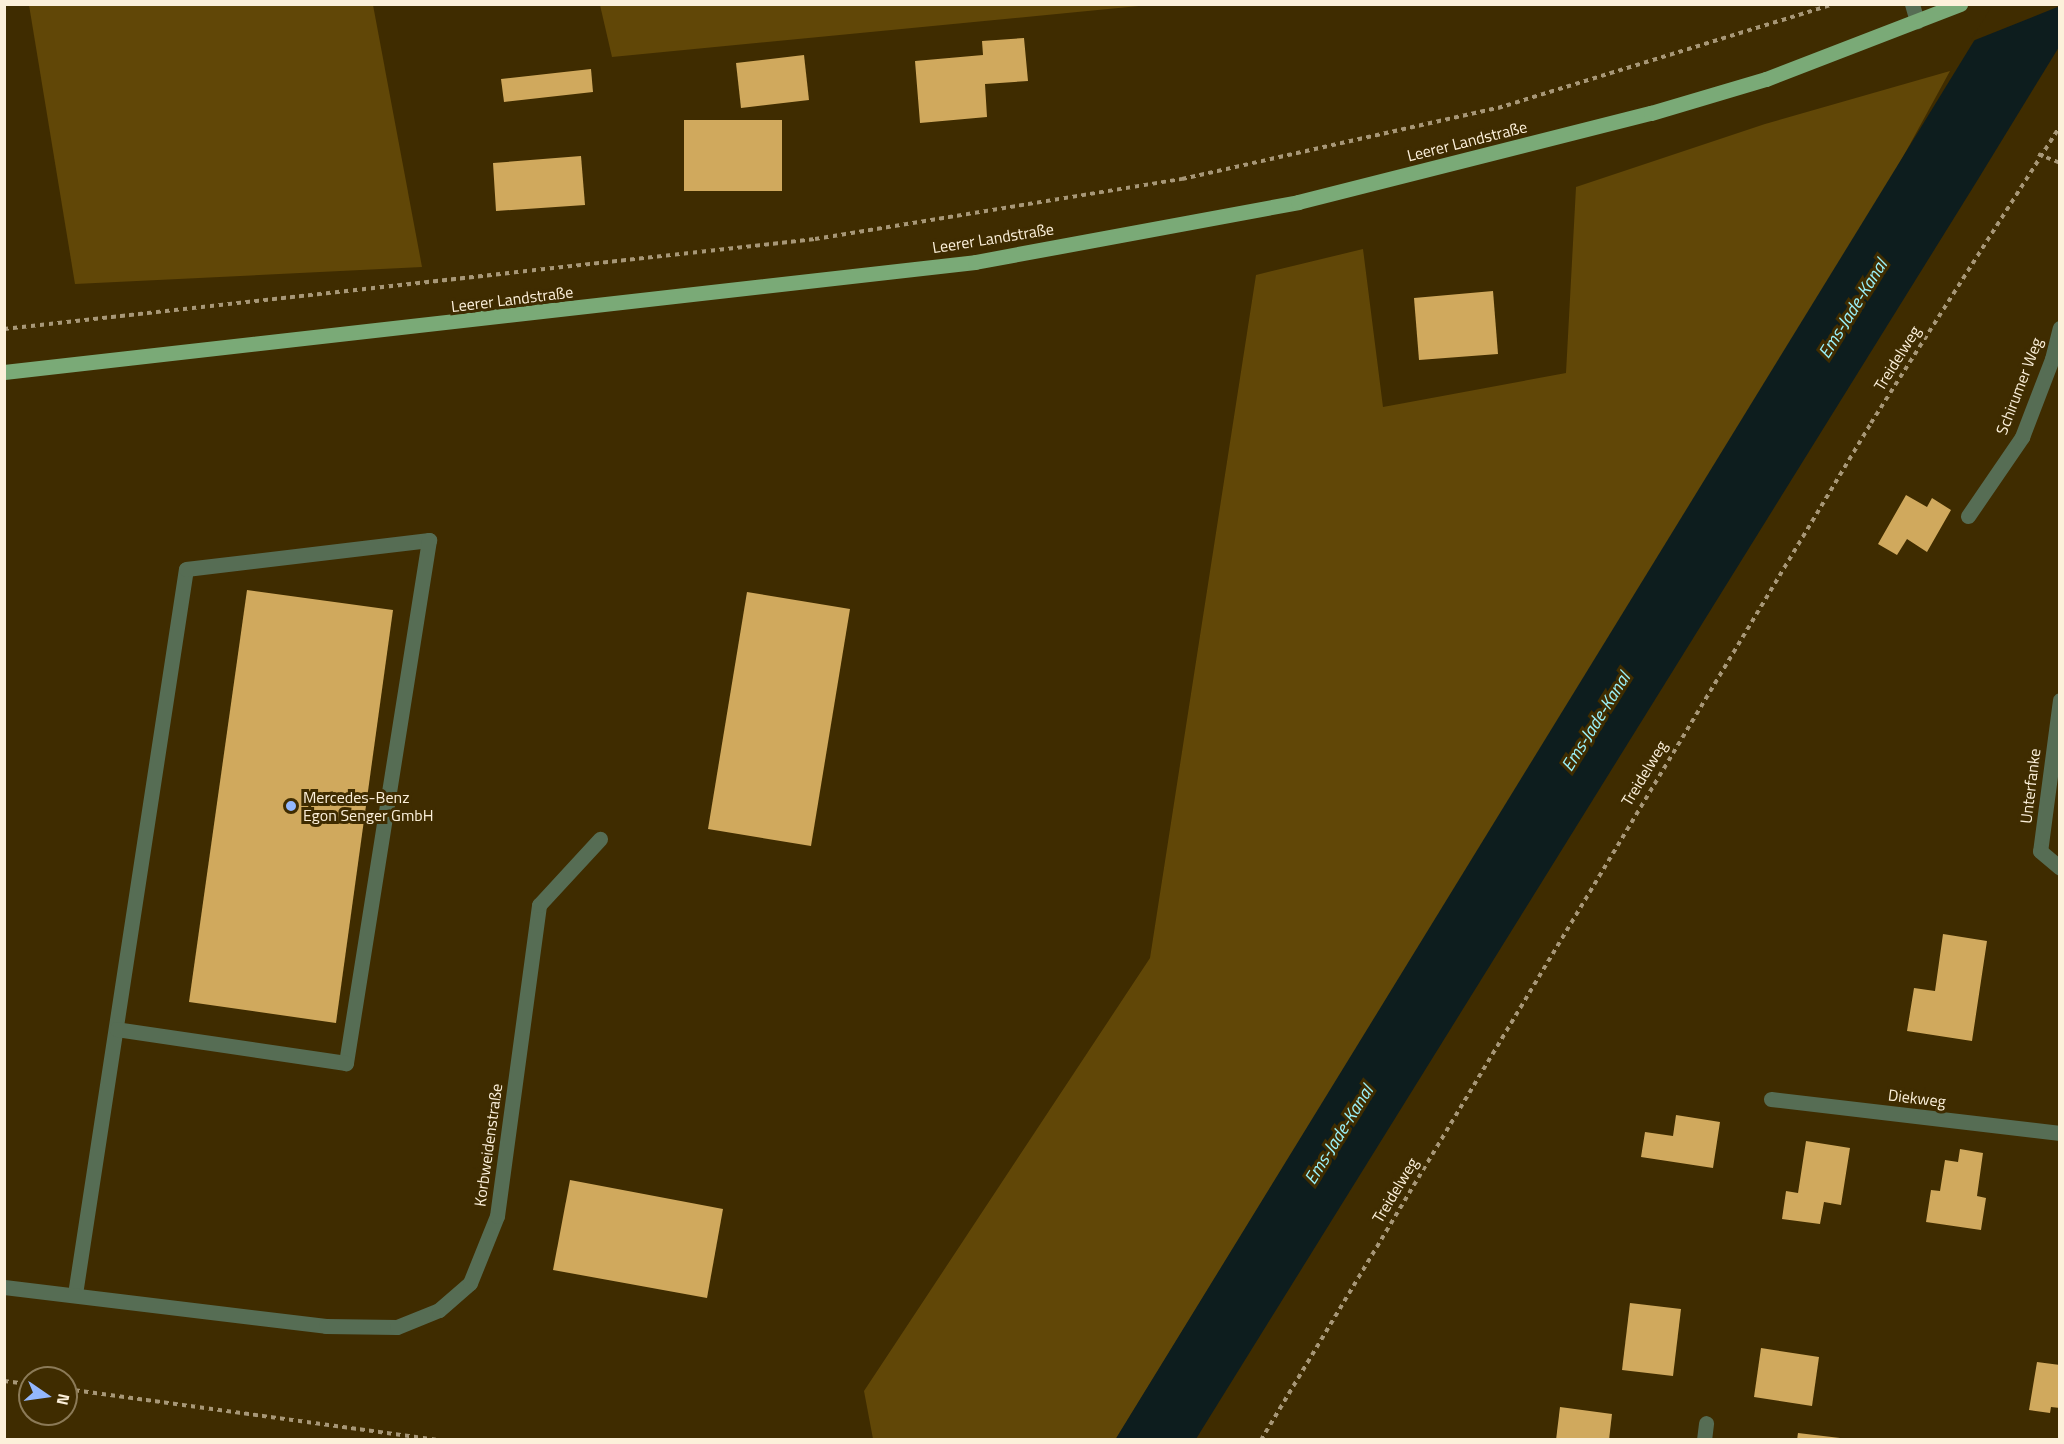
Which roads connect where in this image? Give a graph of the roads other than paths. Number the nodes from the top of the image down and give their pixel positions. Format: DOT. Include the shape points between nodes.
graph roads {
  1 [pos="1912,4"];
  2 [pos="1960,4"];
  3 [pos="1917,21"];
  4 [pos="2060,328"];
  5 [pos="4,372"];
  6 [pos="1968,516"];
  7 [pos="2060,700"];
  8 [pos="600,838"];
  9 [pos="2060,868"];
  10 [pos="116,1029"];
  11 [pos="1771,1099"];
  12 [pos="2060,1133"];
  13 [pos="4,1287"];
  14 [pos="75,1294"];
  15 [pos="1706,1423"];
  16 [pos="1704,1440"];
  1 -- 3 [label="street"];
  2 -- 3 [label="main road, Leerer Landstraße"];
  3 -- 5 [label="main road, Leerer Landstraße" via="1766,79 1651,113 1299,202 1004,256 382,333"];
  4 -- 6 [label="street, Schirumer Weg" via="2022,437"];
  7 -- 9 [label="street, Unterfanke" via="2040,851"];
  8 -- 14 [label="street, Korbweidenstraße" via="539,905 496,1216 470,1284 440,1311 398,1327 326,1326"];
  10 -- 10 [label="street" via="186,569 429,540 346,1064"];
  10 -- 14 [label="street"];
  11 -- 12 [label="street, Diekweg"];
  13 -- 14 [label="street, Korbweidenstraße"];
  15 -- 16 [label="street"];
}
